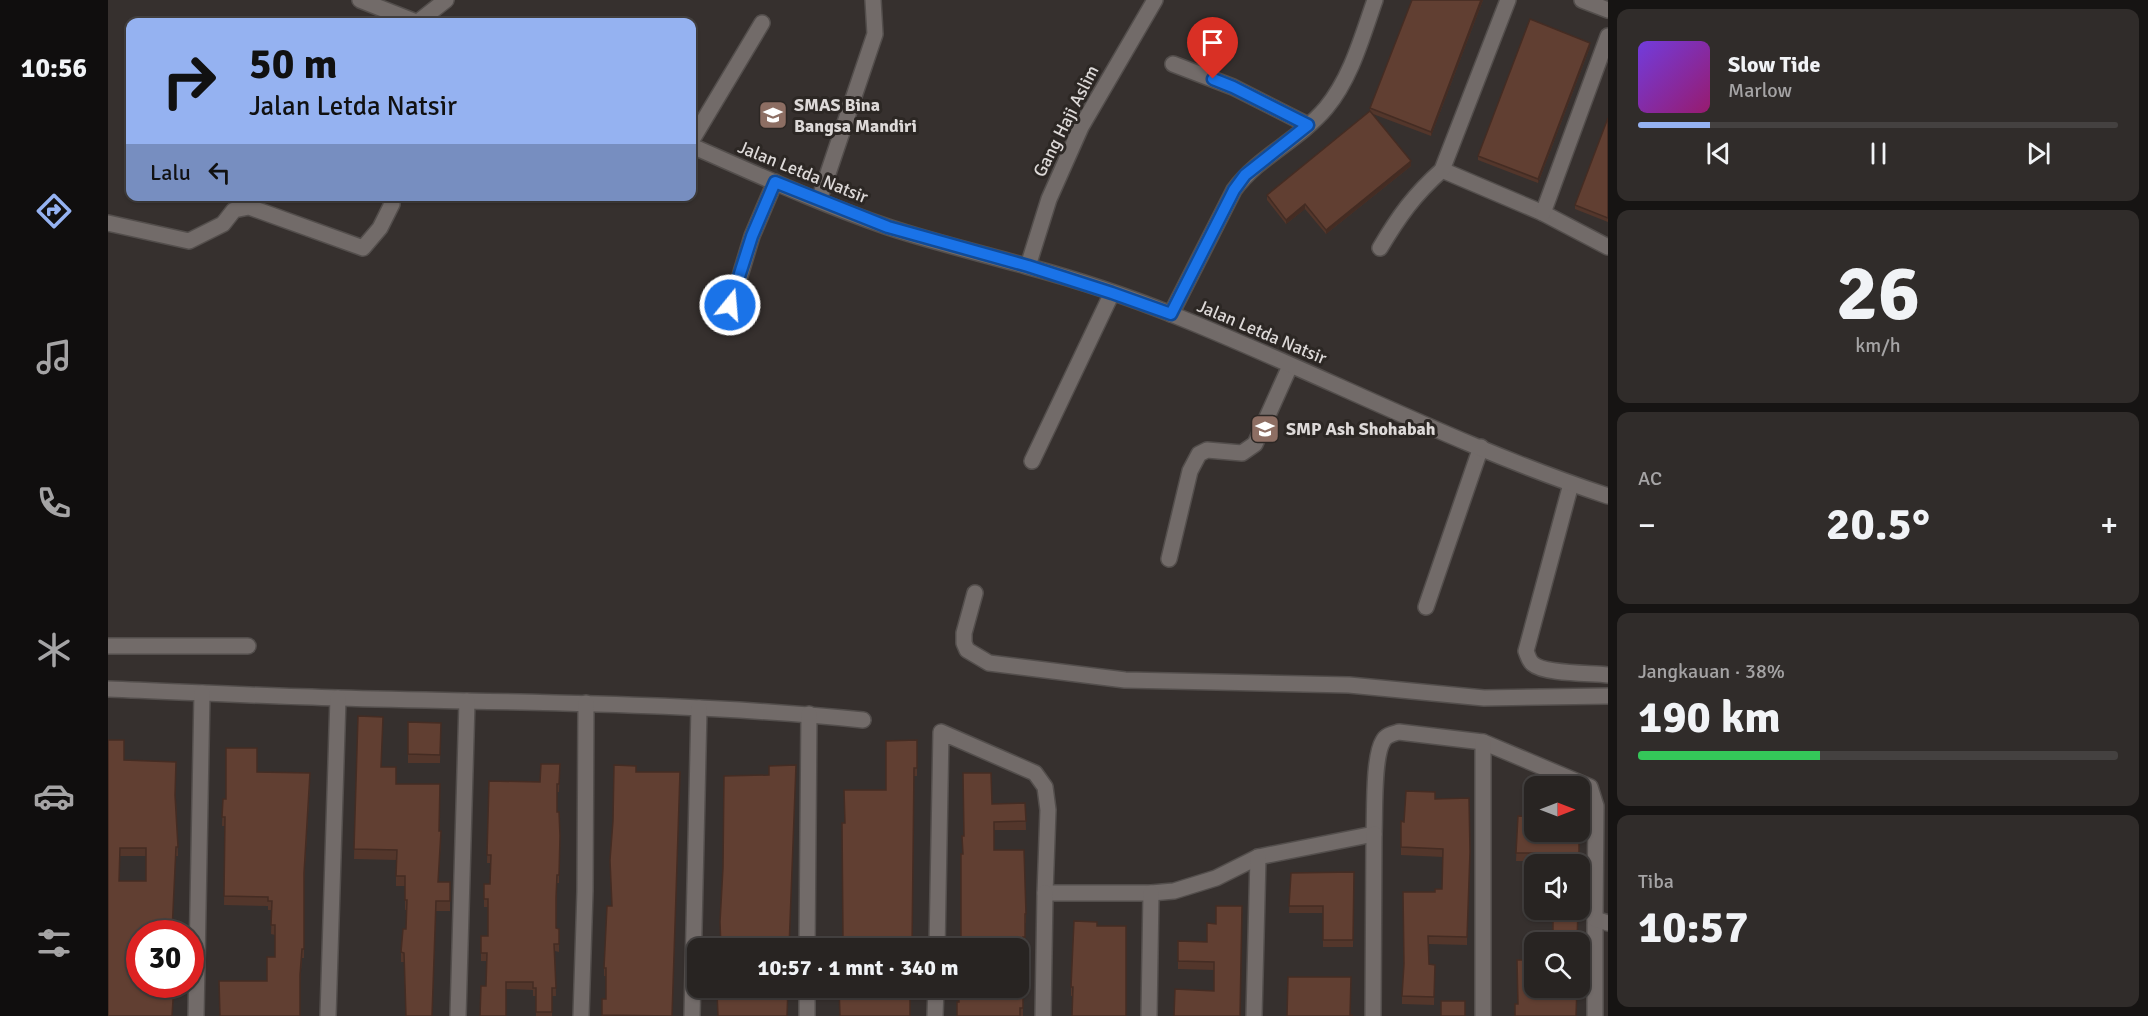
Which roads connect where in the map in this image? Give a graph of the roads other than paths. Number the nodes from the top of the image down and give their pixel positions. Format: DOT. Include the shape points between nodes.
graph roads {
  1 [pos="360,0"];
  2 [pos="446,0"];
  3 [pos="873,0"];
  4 [pos="1155,0"];
  5 [pos="1375,0"];
  6 [pos="1508,0"];
  7 [pos="1582,0"];
  8 [pos="1608,10"];
  9 [pos="407,18"];
  10 [pos="422,18"];
  11 [pos="762,23"];
  12 [pos="1608,36"];
  13 [pos="1173,64"];
  14 [pos="1308,125"];
  15 [pos="696,133"];
  16 [pos="696,148"];
  17 [pos="1442,170"];
  18 [pos="775,182"];
  19 [pos="819,200"];
  20 [pos="391,201"];
  21 [pos="1543,213"];
  22 [pos="108,223"];
  23 [pos="1608,247"];
  24 [pos="1380,248"];
  25 [pos="1028,266"];
  26 [pos="1112,293"];
  27 [pos="1171,314"];
  28 [pos="727,319"];
  29 [pos="1290,366"];
  30 [pos="1481,447"];
  31 [pos="1032,461"];
  32 [pos="1571,484"];
  33 [pos="1608,496"];
  34 [pos="1168,559"];
  35 [pos="975,593"];
  36 [pos="1426,608"];
  37 [pos="108,646"];
  38 [pos="248,646"];
  39 [pos="1608,675"];
  40 [pos="108,689"];
  41 [pos="202,693"];
  42 [pos="1608,696"];
  43 [pos="338,698"];
  44 [pos="467,700"];
  45 [pos="586,703"];
  46 [pos="699,708"];
  47 [pos="809,714"];
  48 [pos="863,720"];
  49 [pos="1483,742"];
  50 [pos="1374,834"];
  51 [pos="1258,857"];
  52 [pos="1045,892"];
  53 [pos="1152,893"];
  54 [pos="1601,921"];
  55 [pos="807,938"];
  56 [pos="937,938"];
  57 [pos="807,998"];
  58 [pos="936,998"];
  59 [pos="196,1016"];
  60 [pos="328,1016"];
  61 [pos="458,1016"];
  62 [pos="581,1016"];
  63 [pos="692,1016"];
  64 [pos="807,1016"];
  65 [pos="935,1016"];
  66 [pos="1042,1016"];
  67 [pos="1149,1016"];
  68 [pos="1254,1016"];
  69 [pos="1373,1016"];
  70 [pos="1483,1016"];
  71 [pos="1595,1016"];
  1 -- 9 [label="street"];
  2 -- 10 [label="street"];
  3 -- 19 [label="street" via="875,34"];
  4 -- 25 [label="street, Gang Haji Aslim" via="1081,127 1049,199"];
  5 -- 14 [label="street" via="1341,86"];
  6 -- 17 [label="street"];
  7 -- 8 [label="street"];
  11 -- 15 [label="street"];
  12 -- 21 [label="street"];
  13 -- 14 [label="street" via="1233,87"];
  14 -- 27 [label="street" via="1245,175 1234,190"];
  16 -- 18 [label="street, Jalan Letda Natsir"];
  17 -- 21 [label="street"];
  17 -- 24 [label="street" via="1400,214"];
  18 -- 19 [label="street, Jalan Letda Natsir"];
  18 -- 28 [label="street" via="752,236"];
  19 -- 25 [label="street, Jalan Letda Natsir" via="888,227"];
  20 -- 22 [label="street" via="380,228 363,248 249,207 234,210 223,224 189,241"];
  21 -- 23 [label="street"];
  25 -- 26 [label="street, Jalan Letda Natsir"];
  26 -- 27 [label="street, Jalan Letda Natsir"];
  26 -- 31 [label="street"];
  27 -- 29 [label="street, Jalan Letda Natsir"];
  29 -- 30 [label="street, Jalan Letda Natsir"];
  29 -- 34 [label="street" via="1255,444 1242,453 1207,450 1199,454 1190,471"];
  30 -- 32 [label="street, Jalan Letda Natsir"];
  30 -- 36 [label="street"];
  32 -- 33 [label="street, Jalan Letda Natsir"];
  32 -- 39 [label="street" via="1526,651 1534,666"];
  35 -- 42 [label="street" via="964,643 967,650 989,663 1125,680 1349,685 1484,698"];
  37 -- 38 [label="street"];
  40 -- 41 [label="street"];
  41 -- 43 [label="street"];
  41 -- 59 [label="street"];
  43 -- 44 [label="street"];
  43 -- 60 [label="street"];
  44 -- 45 [label="street"];
  44 -- 61 [label="street"];
  45 -- 46 [label="street"];
  45 -- 62 [label="street"];
  46 -- 47 [label="street"];
  46 -- 63 [label="street"];
  47 -- 48 [label="street"];
  47 -- 55 [label="street"];
  49 -- 50 [label="street" via="1399,732 1388,735 1378,753"];
  49 -- 54 [label="street" via="1590,787 1596,806"];
  49 -- 70 [label="street"];
  50 -- 51 [label="street"];
  50 -- 69 [label="street"];
  51 -- 53 [label="street" via="1216,878 1174,891"];
  51 -- 68 [label="street"];
  52 -- 53 [label="street"];
  52 -- 56 [label="street" via="1045,787 1035,773 941,732"];
  52 -- 66 [label="street"];
  53 -- 67 [label="street"];
  54 -- 71 [label="street"];
  57 -- 64 [label="street"];
  58 -- 65 [label="street"];
}
